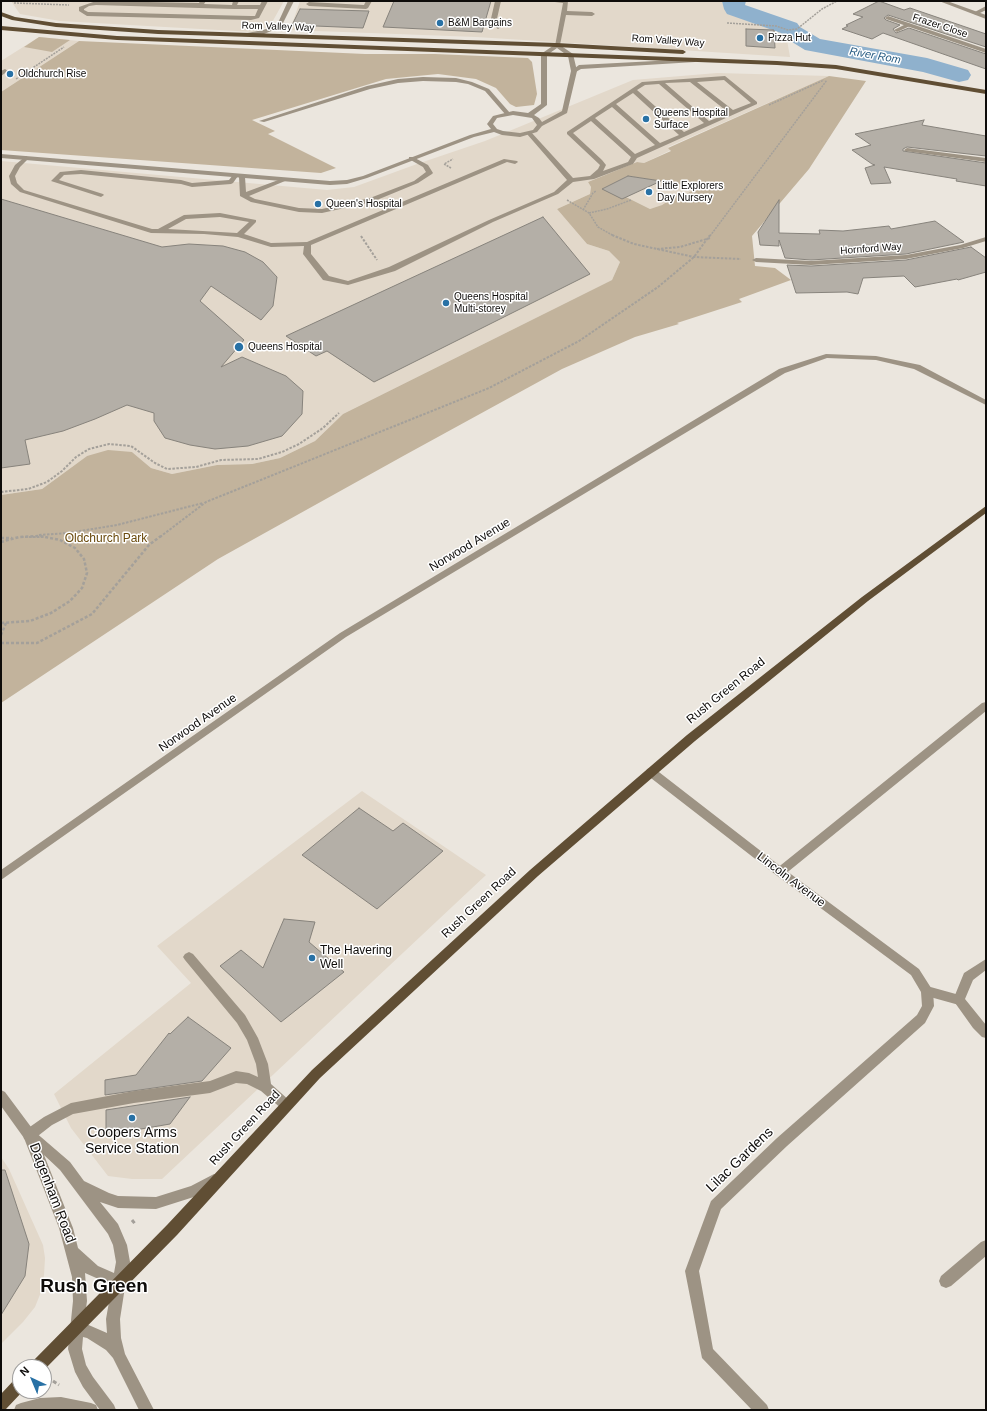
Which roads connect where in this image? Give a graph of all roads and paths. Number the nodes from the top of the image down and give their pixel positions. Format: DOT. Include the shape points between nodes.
graph roads {
  1 [pos="265,1"];
  2 [pos="291,1"];
  3 [pos="368,1"];
  4 [pos="498,1"];
  5 [pos="550,1"];
  6 [pos="837,1"];
  7 [pos="942,1"];
  8 [pos="14,3"];
  9 [pos="202,3"];
  10 [pos="235,4"];
  11 [pos="309,4"];
  12 [pos="86,5"];
  13 [pos="262,7"];
  14 [pos="986,8"];
  15 [pos="563,13"];
  16 [pos="976,13"];
  17 [pos="1,14"];
  18 [pos="592,14"];
  19 [pos="986,16"];
  20 [pos="888,18"];
  21 [pos="727,23"];
  22 [pos="908,25"];
  23 [pos="498,27"];
  24 [pos="1,28"];
  25 [pos="897,30"];
  26 [pos="242,36"];
  27 [pos="68,44"];
  28 [pos="557,45"];
  29 [pos="986,51"];
  30 [pos="688,52"];
  31 [pos="703,53"];
  32 [pos="544,54"];
  33 [pos="571,55"];
  34 [pos="712,60"];
  35 [pos="777,63"];
  36 [pos="836,67"];
  37 [pos="1,71"];
  38 [pos="574,71"];
  39 [pos="1,74"];
  40 [pos="14,80"];
  41 [pos="691,80"];
  42 [pos="660,82"];
  43 [pos="634,90"];
  44 [pos="986,92"];
  45 [pos="612,104"];
  46 [pos="507,113"];
  47 [pos="733,113"];
  48 [pos="530,115"];
  49 [pos="591,118"];
  50 [pos="262,121"];
  51 [pos="709,124"];
  52 [pos="540,125"];
  53 [pos="495,130"];
  54 [pos="529,133"];
  55 [pos="683,135"];
  56 [pos="659,146"];
  57 [pos="907,150"];
  58 [pos="1,156"];
  59 [pos="634,157"];
  60 [pos="26,158"];
  61 [pos="411,158"];
  62 [pos="986,160"];
  63 [pos="515,162"];
  64 [pos="202,173"];
  65 [pos="239,176"];
  66 [pos="592,178"];
  67 [pos="283,180"];
  68 [pos="571,180"];
  69 [pos="182,182"];
  70 [pos="556,193"];
  71 [pos="101,195"];
  72 [pos="243,196"];
  73 [pos="631,200"];
  74 [pos="589,213"];
  75 [pos="160,232"];
  76 [pos="240,235"];
  77 [pos="360,235"];
  78 [pos="710,238"];
  79 [pos="986,239"];
  80 [pos="308,244"];
  81 [pos="652,249"];
  82 [pos="694,257"];
  83 [pos="756,260"];
  84 [pos="377,261"];
  85 [pos="986,403"];
  86 [pos="339,413"];
  87 [pos="1,492"];
  88 [pos="206,502"];
  89 [pos="986,509"];
  90 [pos="19,537"];
  91 [pos="1,538"];
  92 [pos="1,542"];
  93 [pos="1,623"];
  94 [pos="6,623"];
  95 [pos="1,635"];
  96 [pos="1,643"];
  97 [pos="986,706"];
  98 [pos="651,772"];
  99 [pos="780,872"];
  100 [pos="1,876"];
  101 [pos="189,957"];
  102 [pos="986,964"];
  103 [pos="927,991"];
  104 [pos="959,1000"];
  105 [pos="986,1033"];
  106 [pos="265,1087"];
  107 [pos="1,1096"];
  108 [pos="286,1105"];
  109 [pos="29,1135"];
  110 [pos="228,1169"];
  111 [pos="80,1185"];
  112 [pos="986,1247"];
  113 [pos="74,1251"];
  114 [pos="946,1281"];
  115 [pos="121,1282"];
  116 [pos="76,1328"];
  117 [pos="119,1356"];
  118 [pos="45,1359"];
  119 [pos="12,1392"];
  120 [pos="1,1404"];
  121 [pos="21,1410"];
  122 [pos="90,1410"];
  123 [pos="108,1410"];
  124 [pos="147,1410"];
  125 [pos="762,1410"];
  1 -- 13 [label="street"];
  2 -- 26 [label="street" via="279,26"];
  3 -- 11 [label="street" via="366,7"];
  4 -- 23 [label="street" via="498,15 493,23"];
  5 -- 15 [label="street" via="566,2"];
  6 -- 21 [label="path" via="822,9 797,29"];
  7 -- 16 [label="street"];
  8 -- 12 [label="path"];
  9 -- 10 [label="street"];
  9 -- 12 [label="street"];
  10 -- 13 [label="street"];
  12 -- 13 [label="street" via="81,8 82,12 87,14 251,18 257,17"];
  14 -- 16 [label="street"];
  15 -- 18 [label="street"];
  15 -- 28 [label="street"];
  16 -- 19 [label="street"];
  17 -- 26 [label="main road, Rom Valley Way" via="14,19 56,25"];
  20 -- 22 [label="street, Frazer Close"];
  22 -- 25 [label="street"];
  22 -- 29 [label="street, Frazer Close"];
  24 -- 32 [label="main road, Rom Valley Way" via="125,38"];
  26 -- 28 [label="main road, Rom Valley Way"];
  27 -- 40 [label="path"];
  28 -- 30 [label="main road, Rom Valley Way"];
  28 -- 32 [label="street"];
  28 -- 33 [label="street"];
  31 -- 35 [label="main road, Rom Valley Way"];
  32 -- 33 [label="main road, Rom Valley Way"];
  32 -- 48 [label="street" via="544,105"];
  33 -- 34 [label="main road, Rom Valley Way"];
  33 -- 38 [label="street"];
  34 -- 35 [label="main road, Rom Valley Way"];
  34 -- 38 [label="street" via="579,67"];
  35 -- 36 [label="main road, Rom Valley Way"];
  36 -- 44 [label="main road, Rom Valley Way"];
  36 -- 78 [label="path"];
  37 -- 39 [label="street" via="5,72"];
  38 -- 52 [label="street" via="565,112"];
  41 -- 42 [label="street"];
  41 -- 47 [label="street"];
  41 -- 47 [label="street" via="725,78 755,103"];
  42 -- 43 [label="street" via="644,83"];
  42 -- 51 [label="street"];
  43 -- 45 [label="street"];
  43 -- 55 [label="street"];
  45 -- 49 [label="street"];
  45 -- 56 [label="street"];
  46 -- 48 [label="street"];
  46 -- 50 [label="street" via="487,90 476,85 456,80 423,79 369,87"];
  46 -- 53 [label="street" via="491,120 491,127"];
  47 -- 51 [label="street"];
  48 -- 52 [label="street" via="537,119"];
  49 -- 59 [label="street"];
  49 -- 66 [label="street" via="569,133 603,165"];
  51 -- 55 [label="street"];
  52 -- 54 [label="street"];
  53 -- 54 [label="street" via="511,135"];
  53 -- 61 [label="street"];
  54 -- 68 [label="street"];
  55 -- 56 [label="street"];
  56 -- 59 [label="street"];
  57 -- 62 [label="street"];
  58 -- 60 [label="street"];
  59 -- 66 [label="street" via="631,163"];
  60 -- 64 [label="street"];
  60 -- 75 [label="street" via="17,166 12,176 14,184 22,191"];
  61 -- 67 [label="street" via="348,182"];
  61 -- 72 [label="street" via="426,166 430,173 416,182 372,200 322,211 299,210 253,201"];
  63 -- 80 [label="street" via="506,160"];
  64 -- 65 [label="street"];
  64 -- 69 [label="street" via="199,178"];
  65 -- 67 [label="street"];
  65 -- 69 [label="street" via="231,182 192,185"];
  65 -- 72 [label="street"];
  66 -- 68 [label="street"];
  67 -- 72 [label="street"];
  68 -- 70 [label="street"];
  69 -- 71 [label="street" via="81,172 62,173 54,181"];
  70 -- 74 [label="path"];
  70 -- 80 [label="street" via="392,269 348,283 326,278 307,254"];
  73 -- 74 [label="path" via="607,210"];
  74 -- 81 [label="path" via="598,227 614,236"];
  75 -- 76 [label="street"];
  75 -- 76 [label="street" via="184,218 220,215 254,220"];
  76 -- 80 [label="street" via="270,245"];
  77 -- 84 [label="path"];
  78 -- 81 [label="path" via="680,247"];
  78 -- 82 [label="path"];
  79 -- 83 [label="street, Hornford Way" via="961,247 906,257 811,263"];
  81 -- 82 [label="path"];
  82 -- 83 [label="path"];
  82 -- 88 [label="path" via="658,287 579,341 489,388"];
  85 -- 100 [label="street, Norwood Avenue" via="917,367 876,358 826,356 782,371 343,636"];
  86 -- 87 [label="path" via="323,428 299,444 258,459 221,460 196,467 167,469 132,446 109,444 89,449 47,482"];
  88 -- 90 [label="path" via="117,525"];
  88 -- 96 [label="path" via="149,545 92,614 37,643"];
  89 -- 98 [label="main road, Rush Green Road" via="865,599"];
  90 -- 91 [label="path"];
  90 -- 92 [label="path"];
  90 -- 94 [label="path" via="60,540 75,548 84,559 87,573 82,588 58,609 30,620"];
  93 -- 94 [label="path"];
  94 -- 95 [label="path"];
  97 -- 99 [label="street"];
  98 -- 99 [label="street, Lincoln Avenue"];
  98 -- 108 [label="main road, Rush Green Road" via="510,894"];
  99 -- 103 [label="street, Lincoln Avenue" via="915,972"];
  101 -- 106 [label="street" via="241,1019 262,1064"];
  102 -- 104 [label="street" via="968,977"];
  103 -- 104 [label="street"];
  103 -- 125 [label="street, Lilac Gardens" via="928,1006 921,1019 782,1142 716,1205 692,1271 707,1353"];
  104 -- 105 [label="street"];
  106 -- 108 [label="street"];
  106 -- 109 [label="street" via="249,1079 236,1077 210,1087 134,1097 71,1109"];
  107 -- 109 [label="street, Dagenham Road"];
  108 -- 110 [label="main road, Rush Green Road"];
  109 -- 111 [label="street, Dagenham Road" via="65,1166"];
  109 -- 113 [label="street, Dagenham Road"];
  110 -- 111 [label="street" via="195,1191 156,1203 118,1202"];
  110 -- 115 [label="main road, Rush Green Road"];
  111 -- 115 [label="street, Dagenham Road" via="112,1229 120,1245 123,1262"];
  112 -- 114 [label="street"];
  113 -- 115 [label="street, Dagenham Road" via="93,1271"];
  113 -- 116 [label="street, Dagenham Road" via="80,1301"];
  115 -- 116 [label="main road, Rush Green Road"];
  115 -- 117 [label="street, Dagenham Road" via="113,1319 114,1338"];
  116 -- 117 [label="street, Dagenham Road" via="101,1337"];
  116 -- 118 [label="main road, Rush Green Road"];
  116 -- 123 [label="street, Dagenham Road" via="75,1349 80,1367 95,1394"];
  117 -- 124 [label="street, Dagenham Road"];
  119 -- 120 [label="main road"];
  121 -- 122 [label="street" via="40,1405 61,1404"];
}
